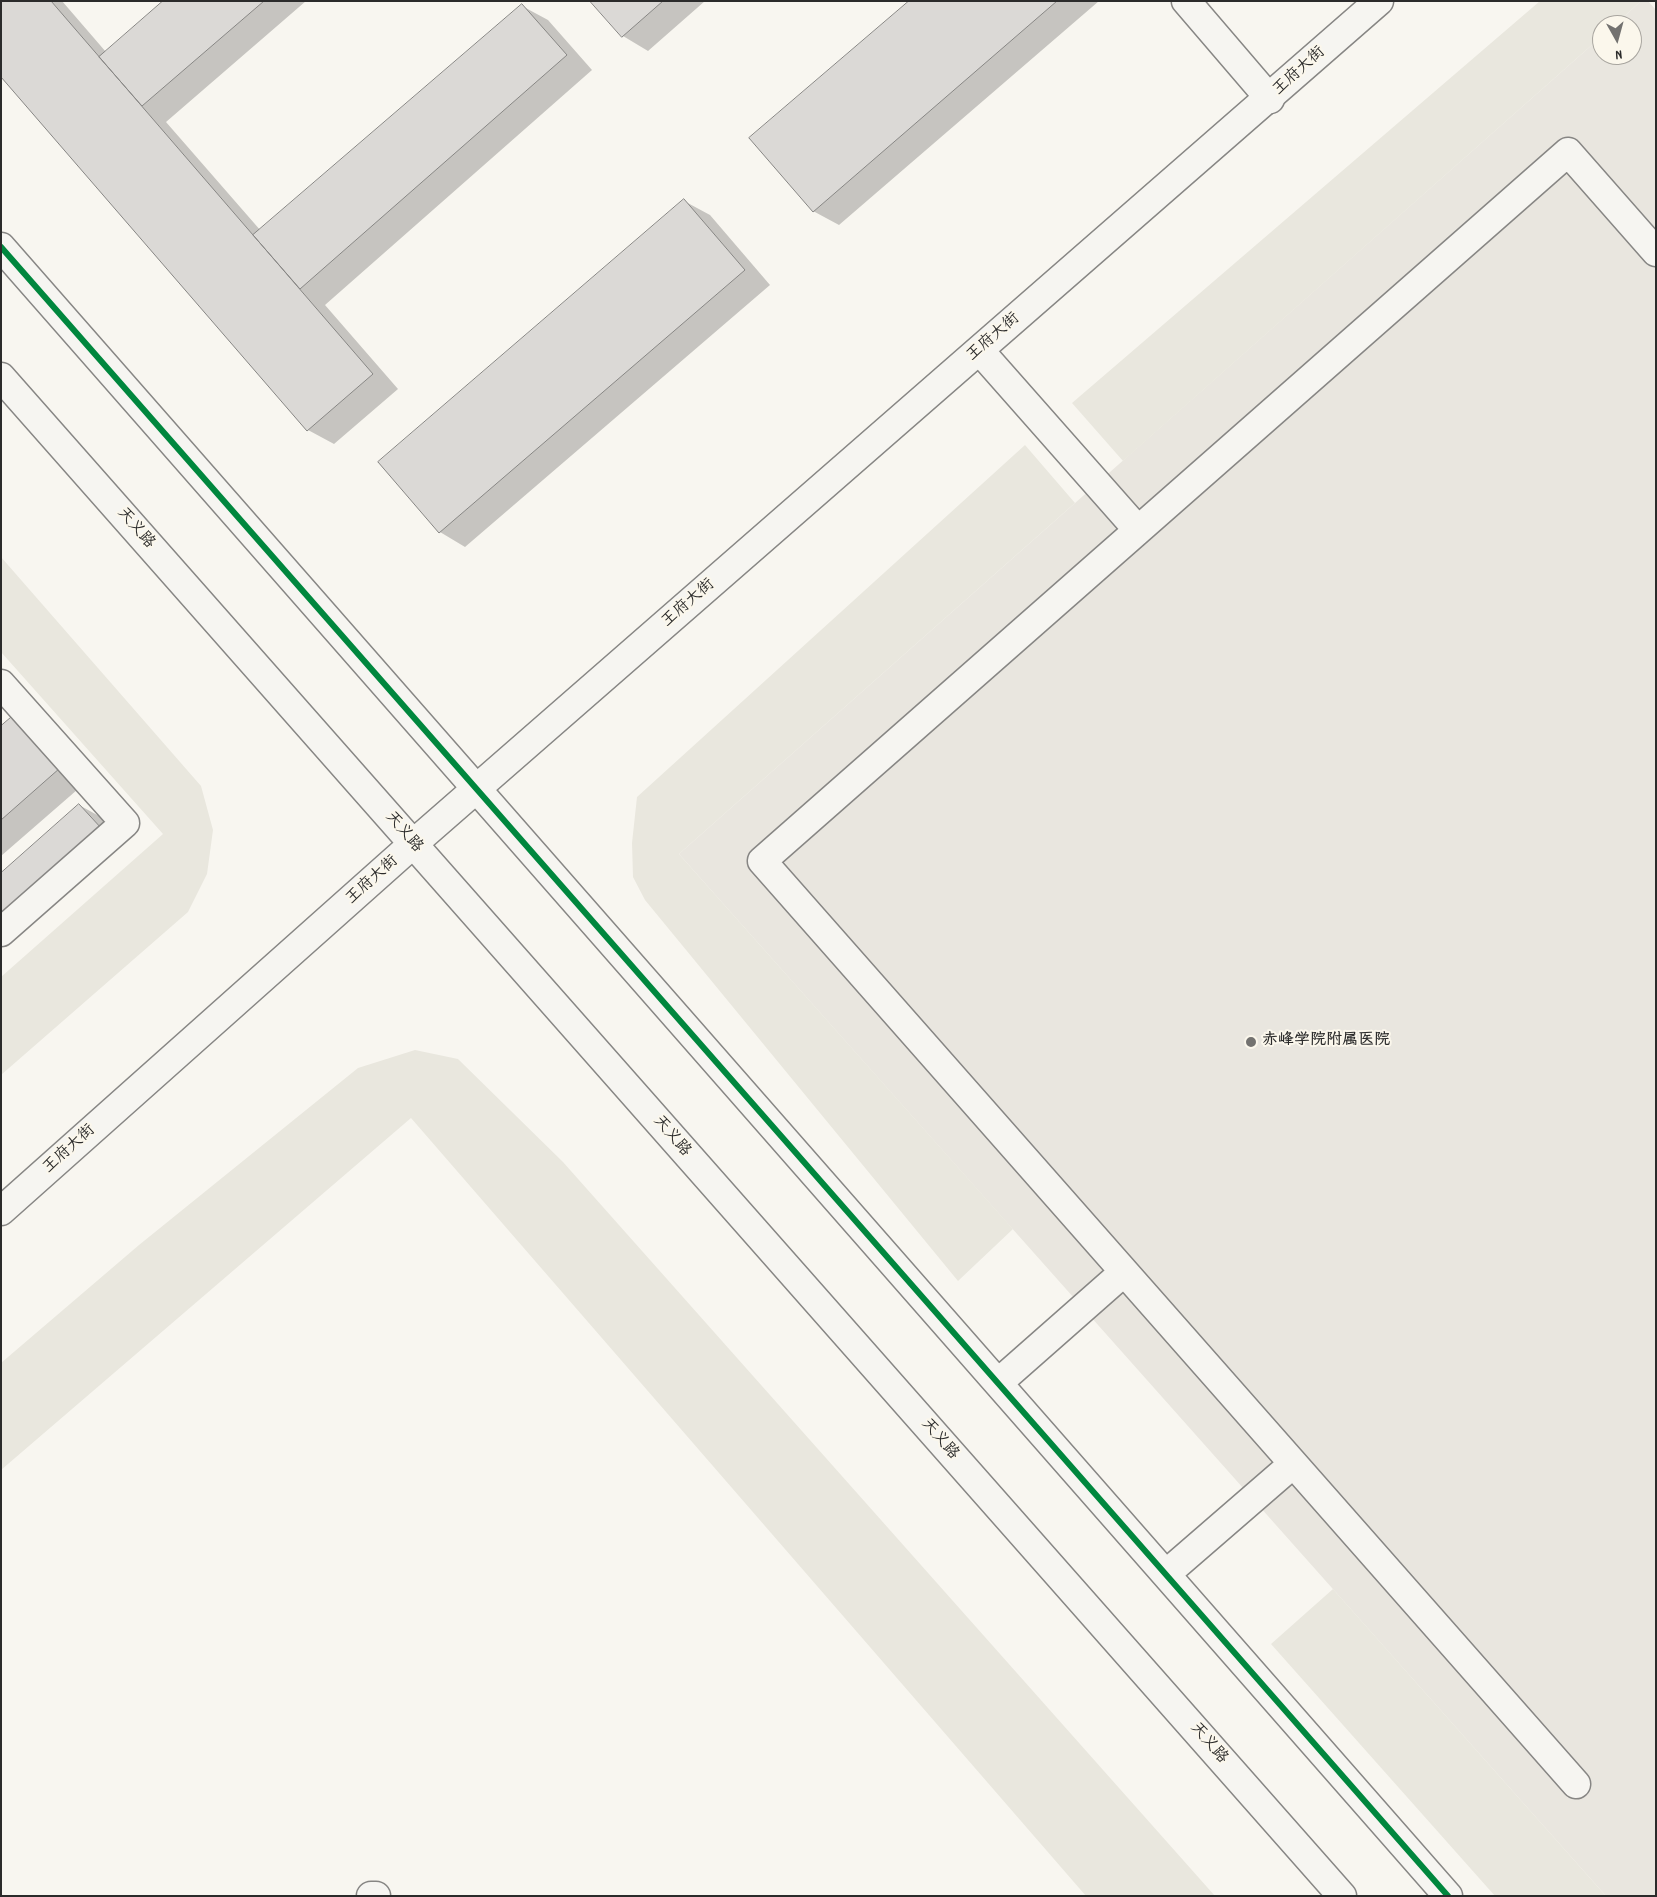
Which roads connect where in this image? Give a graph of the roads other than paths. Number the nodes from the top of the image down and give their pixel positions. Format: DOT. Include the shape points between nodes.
graph roads {
  1 [pos="1186,1"];
  2 [pos="1380,1"];
  3 [pos="1270,99"];
  4 [pos="1,247"];
  5 [pos="1656,252"];
  6 [pos="980,351"];
  7 [pos="1,377"];
  8 [pos="1138,530"];
  9 [pos="1,684"];
  10 [pos="477,789"];
  11 [pos="413,844"];
  12 [pos="1,932"];
  13 [pos="1,1211"];
  14 [pos="1124,1272"];
  15 [pos="998,1383"];
  16 [pos="1293,1464"];
  17 [pos="1166,1574"];
  18 [pos="1576,1784"];
  19 [pos="371,1896"];
  20 [pos="376,1896"];
  21 [pos="1342,1896"];
  22 [pos="1448,1896"];
  1 -- 3 [label="main road"];
  2 -- 3 [label="main road, 王府大街"];
  3 -- 6 [label="main road, 王府大街"];
  4 -- 10 [label="main road"];
  5 -- 8 [label="main road" via="1568,152"];
  6 -- 8 [label="main road"];
  6 -- 10 [label="main road, 王府大街"];
  7 -- 11 [label="main road, 天义路"];
  8 -- 14 [label="main road" via="762,861"];
  9 -- 12 [label="main road" via="125,823"];
  10 -- 11 [label="main road, 王府大街"];
  10 -- 15 [label="main road"];
  11 -- 13 [label="main road, 王府大街"];
  11 -- 21 [label="main road, 天义路"];
  14 -- 15 [label="main road"];
  14 -- 16 [label="main road"];
  15 -- 17 [label="main road"];
  16 -- 17 [label="main road"];
  16 -- 18 [label="main road"];
  17 -- 22 [label="main road"];
  19 -- 20 [label="main road"];
}
